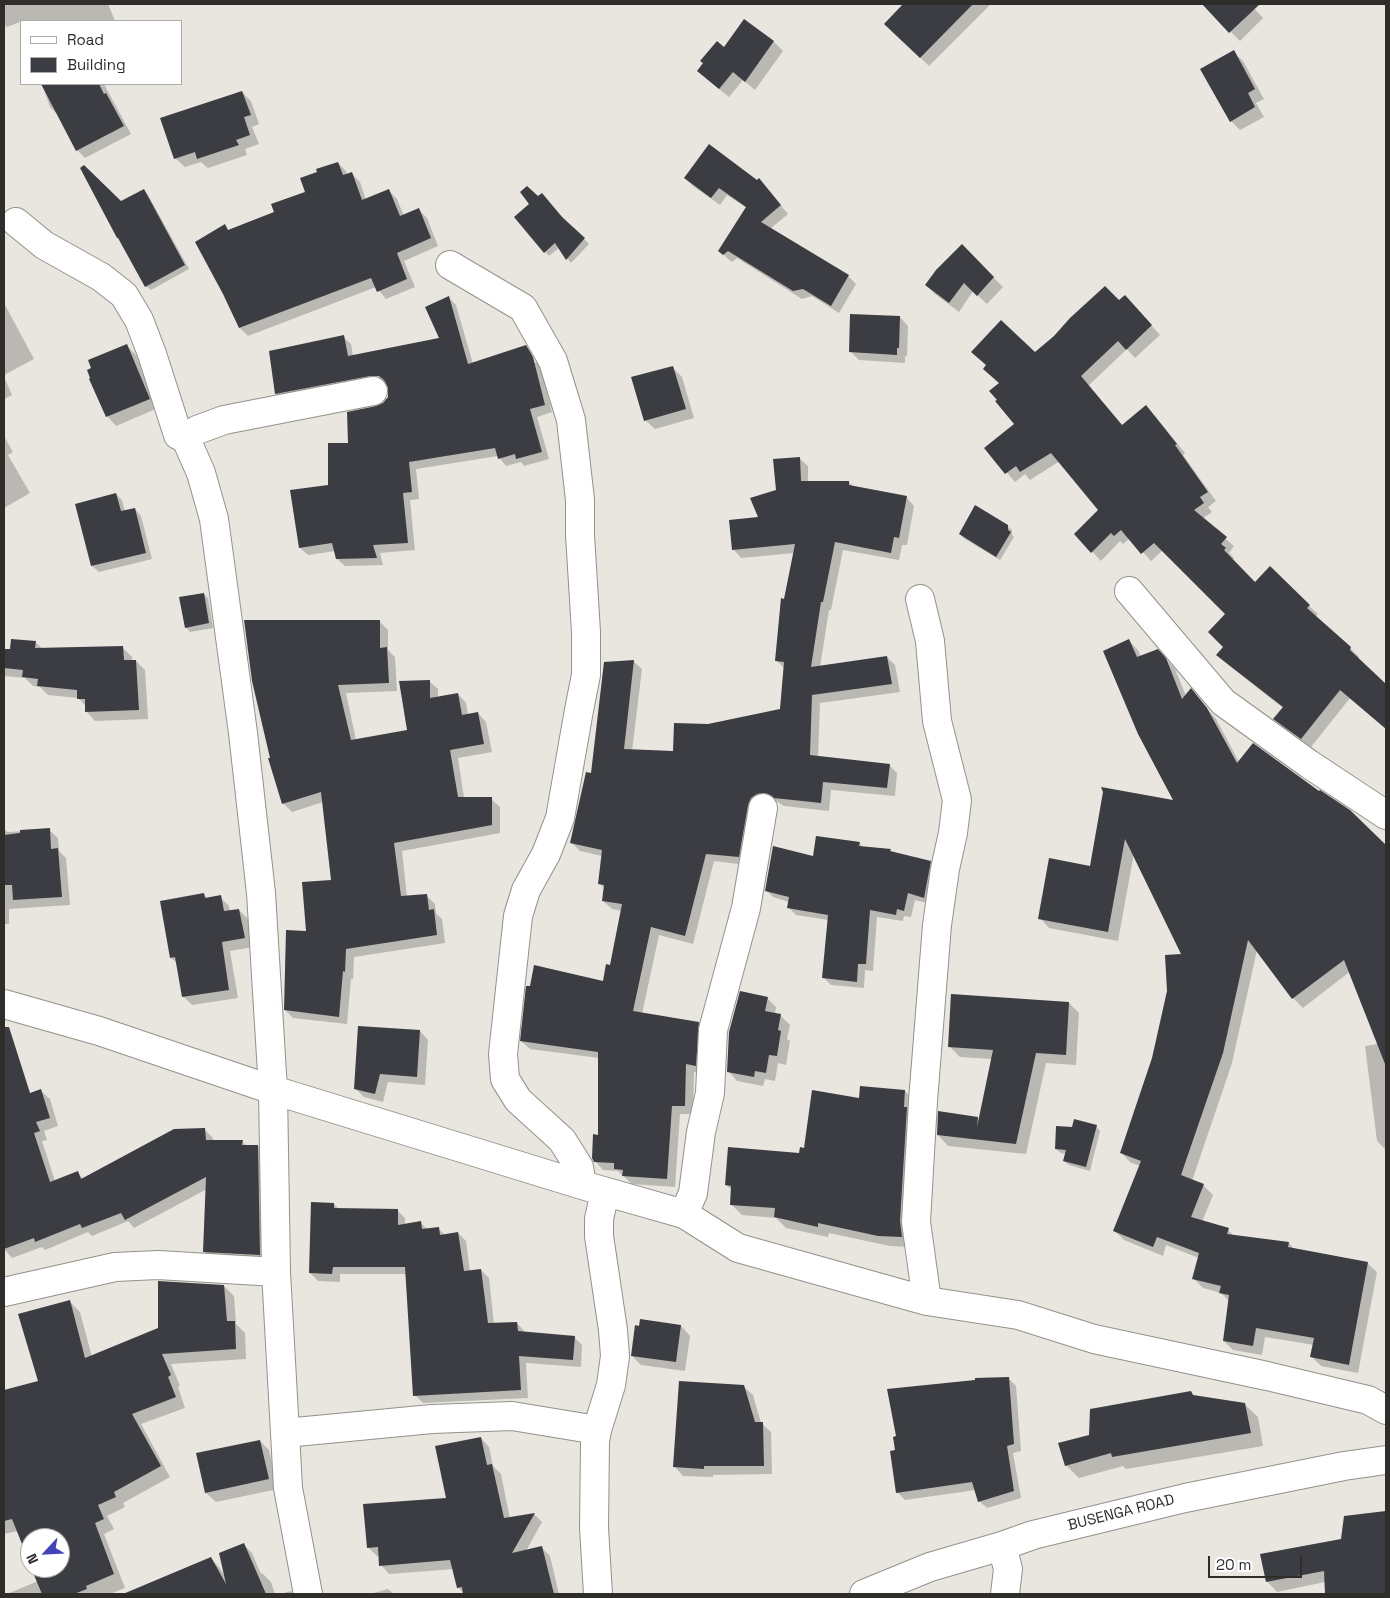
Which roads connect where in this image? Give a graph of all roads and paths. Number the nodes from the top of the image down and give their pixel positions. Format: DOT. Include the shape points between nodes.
graph roads {
  1 [pos="16,222"];
  2 [pos="450,265"];
  3 [pos="373,391"];
  4 [pos="186,440"];
  5 [pos="1129,590"];
  6 [pos="920,599"];
  7 [pos="763,808"];
  8 [pos="1386,815"];
  9 [pos="4,1004"];
  10 [pos="273,1090"];
  11 [pos="594,1188"];
  12 [pos="684,1214"];
  13 [pos="276,1272"];
  14 [pos="4,1292"];
  15 [pos="927,1301"];
  16 [pos="1386,1410"];
  17 [pos="597,1430"];
  18 [pos="285,1433"];
  19 [pos="1386,1460"];
  20 [pos="1002,1546"];
  21 [pos="308,1594"];
  22 [pos="598,1594"];
  23 [pos="864,1594"];
  24 [pos="1005,1594"];
  1 -- 4 [label="street" via="44,245 101,277 124,296 139,320 178,435"];
  2 -- 11 [label="street" via="523,308 553,361 571,420 580,500 586,675 560,818 546,854 526,890 518,916 503,1054 506,1079 518,1100 562,1140"];
  3 -- 4 [label="street" via="224,420 197,430"];
  4 -- 10 [label="street" via="201,473 214,519 243,733 262,893"];
  5 -- 8 [label="street" via="1223,702"];
  6 -- 15 [label="street" via="930,642 937,722 958,800 937,925 923,1101 916,1222"];
  7 -- 12 [label="street" via="746,908 713,1030 710,1093 692,1193"];
  9 -- 10 [label="street" via="99,1030"];
  10 -- 11 [label="street"];
  10 -- 13 [label="street"];
  11 -- 12 [label="street"];
  11 -- 17 [label="street" via="614,1356 611,1386"];
  12 -- 15 [label="street" via="738,1248"];
  13 -- 14 [label="street" via="158,1265 115,1267"];
  13 -- 18 [label="street"];
  15 -- 16 [label="street" via="1018,1315 1094,1339 1368,1400"];
  17 -- 18 [label="street" via="512,1416 432,1419"];
  17 -- 22 [label="street" via="594,1528"];
  18 -- 21 [label="street" via="288,1488"];
  19 -- 20 [label="street, BUSENGA ROAD" via="1185,1498 1033,1535"];
  20 -- 23 [label="street, BUSENGA ROAD" via="930,1567"];
  20 -- 24 [label="street" via="1008,1569"];
}
